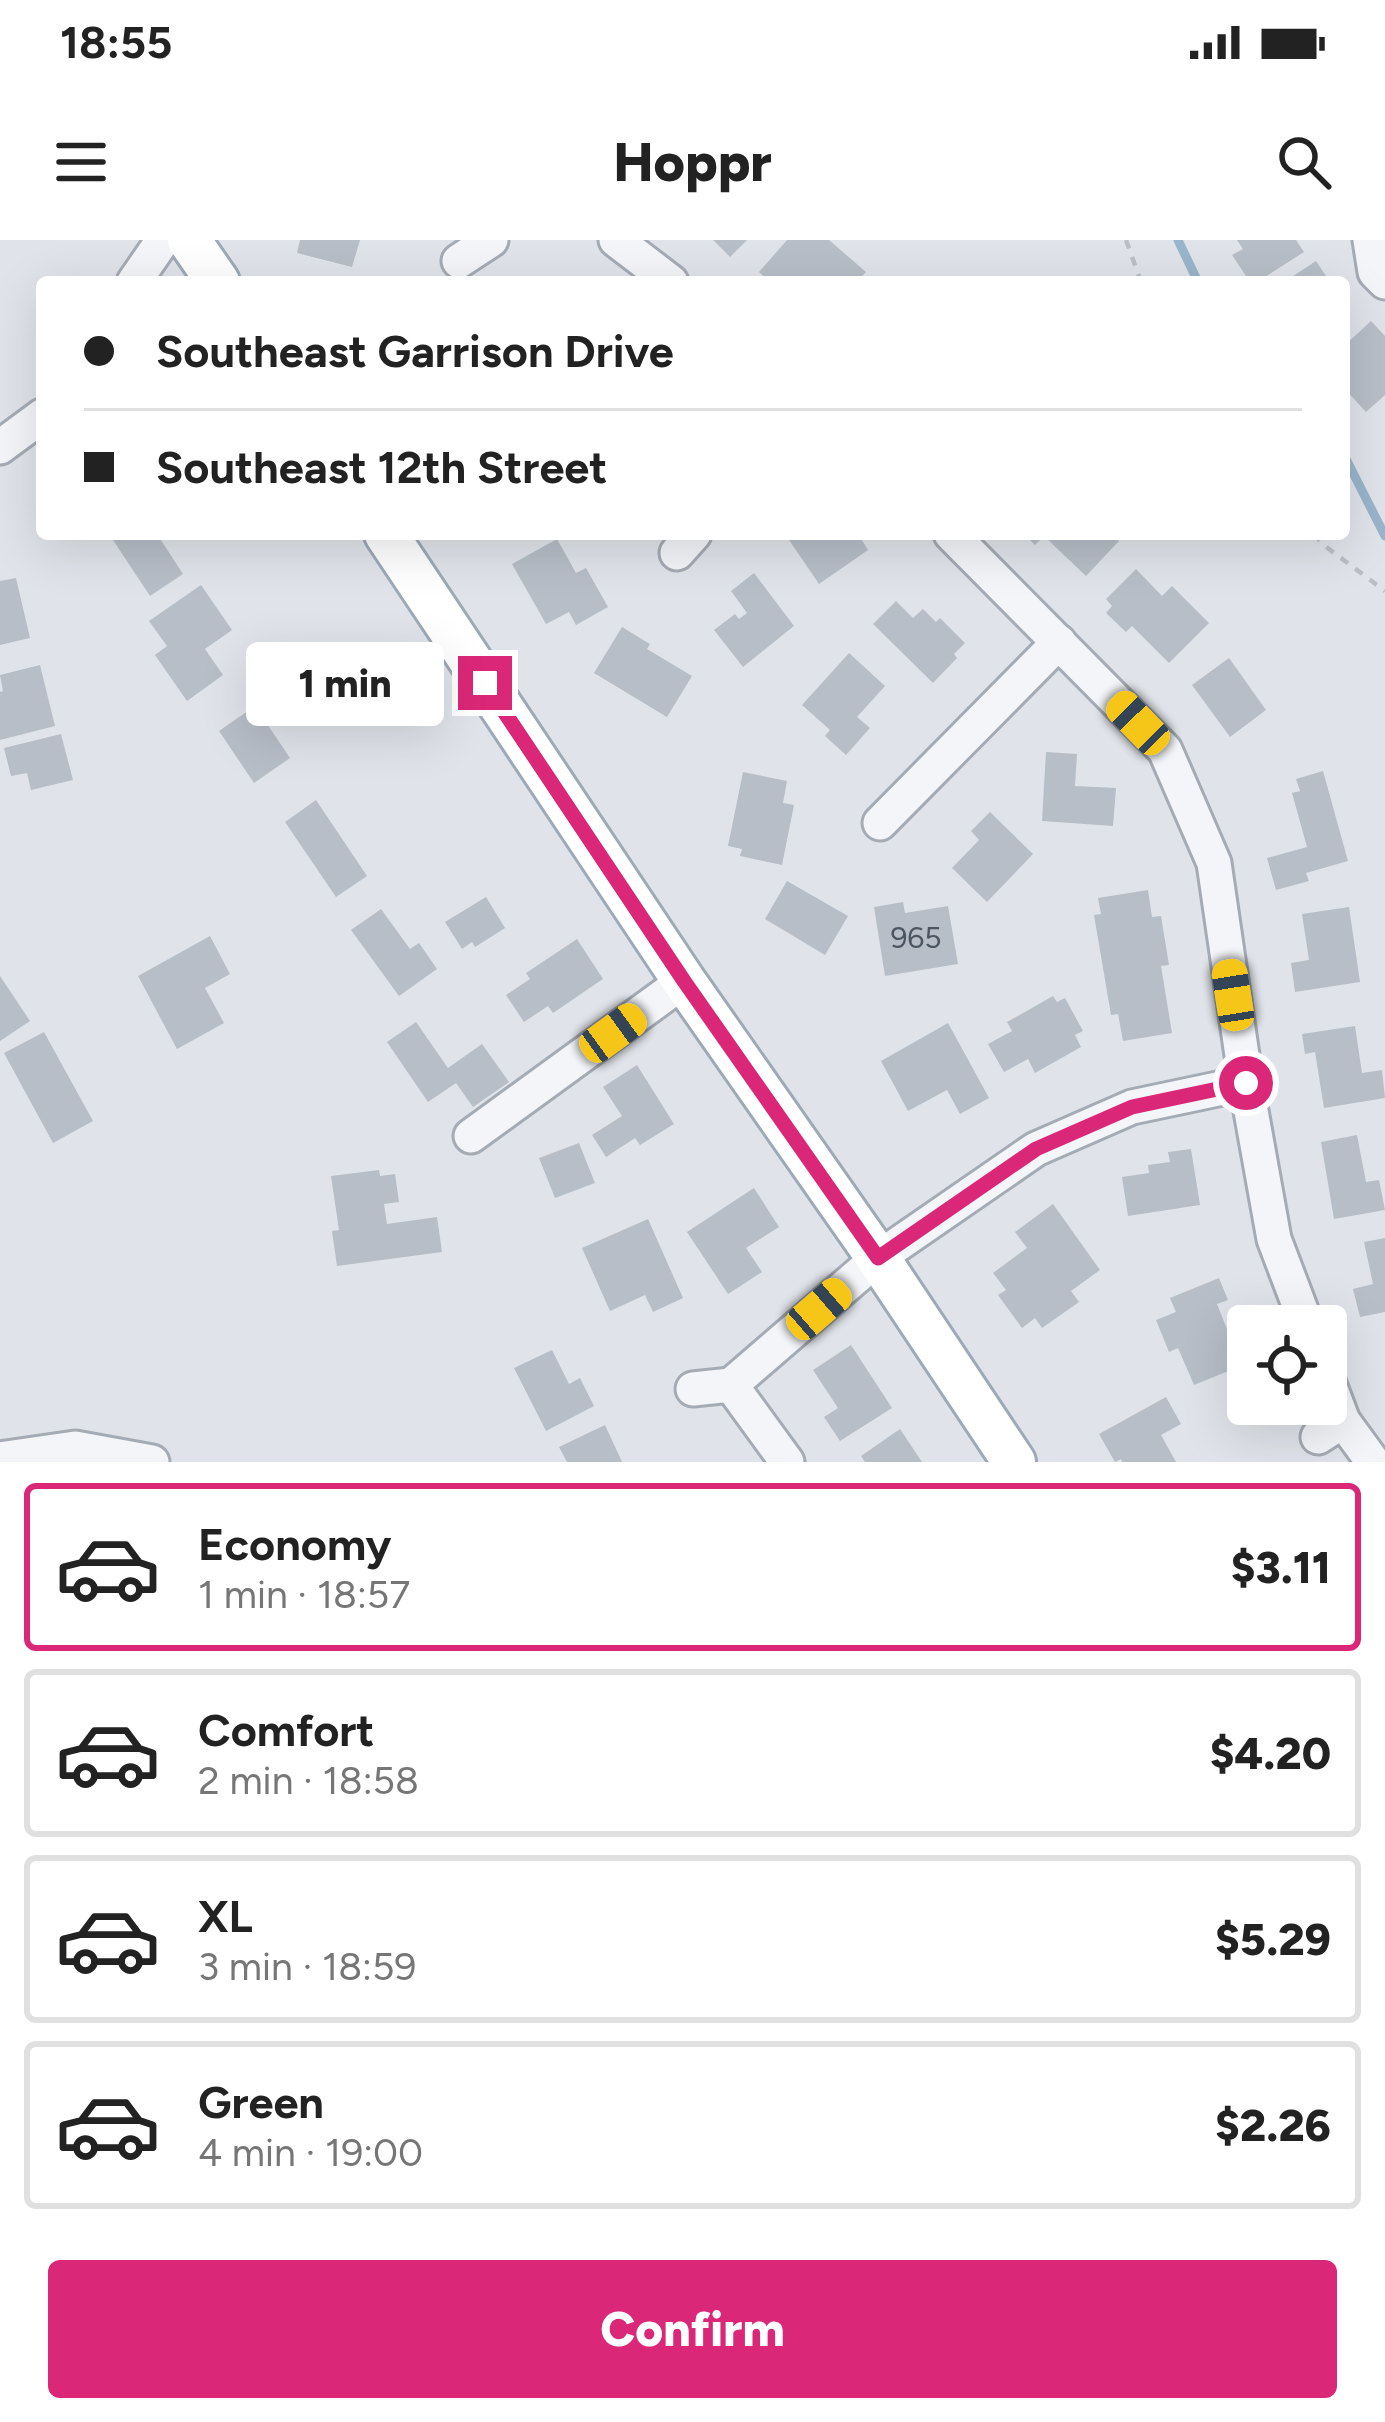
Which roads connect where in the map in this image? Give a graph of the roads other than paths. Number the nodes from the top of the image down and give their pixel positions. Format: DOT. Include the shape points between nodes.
graph roads {
  1 [pos="163,240"];
  2 [pos="190,240"];
  3 [pos="491,240"];
  4 [pos="616,240"];
  5 [pos="1370,240"];
  6 [pos="459,261"];
  7 [pos="138,276"];
  8 [pos="214,276"];
  9 [pos="663,276"];
  10 [pos="1385,282"];
  11 [pos="36,420"];
  12 [pos="0,446"];
  13 [pos="390,540"];
  14 [pos="958,540"];
  15 [pos="1059,643"];
  16 [pos="880,823"];
  17 [pos="684,981"];
  18 [pos="1246,1083"];
  19 [pos="471,1136"];
  20 [pos="878,1258"];
  21 [pos="1299,1305"];
  22 [pos="731,1385"];
  23 [pos="693,1389"];
  24 [pos="1330,1425"];
  25 [pos="0,1459"];
  26 [pos="152,1462"];
  27 [pos="787,1462"];
  28 [pos="1014,1462"];
  29 [pos="1373,1462"];
  1 -- 7 [label="street"];
  2 -- 8 [label="main road"];
  3 -- 6 [label="street"];
  4 -- 9 [label="street"];
  5 -- 10 [label="street" via="1375,272"];
  11 -- 12 [label="street"];
  13 -- 17 [label="main road"];
  14 -- 15 [label="street"];
  15 -- 16 [label="street"];
  15 -- 18 [label="street" via="1165,750 1214,863"];
  17 -- 19 [label="street"];
  17 -- 20 [label="main road"];
  18 -- 20 [label="street" via="1132,1107 1036,1149"];
  18 -- 21 [label="street" via="1274,1239"];
  20 -- 22 [label="street"];
  20 -- 28 [label="main road"];
  22 -- 23 [label="street"];
  22 -- 27 [label="street"];
  24 -- 29 [label="street"];
  25 -- 26 [label="street" via="75,1448"];
}
